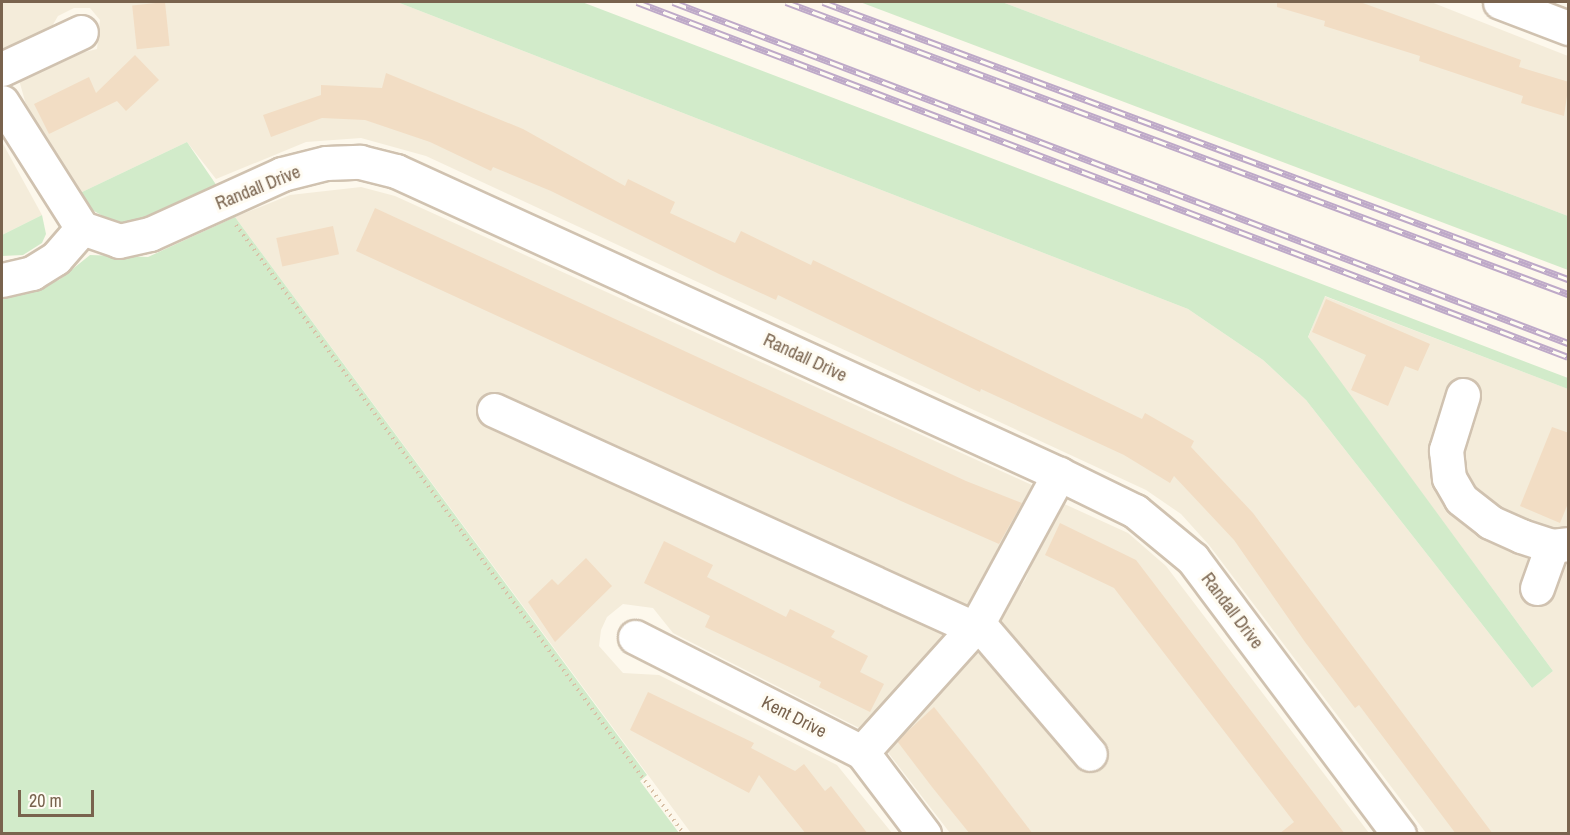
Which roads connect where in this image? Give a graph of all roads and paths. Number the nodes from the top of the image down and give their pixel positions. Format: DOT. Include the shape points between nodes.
graph roads {
  1 [pos="1500,2"];
  2 [pos="1569,28"];
  3 [pos="81,32"];
  4 [pos="2,69"];
  5 [pos="2,102"];
  6 [pos="220,203"];
  7 [pos="82,228"];
  8 [pos="2,280"];
  9 [pos="1463,395"];
  10 [pos="494,410"];
  11 [pos="1059,474"];
  12 [pos="1560,545"];
  13 [pos="1537,588"];
  14 [pos="976,626"];
  15 [pos="635,637"];
  16 [pos="862,752"];
  17 [pos="1090,754"];
  18 [pos="684,834"];
  19 [pos="924,834"];
  20 [pos="1399,834"];
  1 -- 2 [label="street"];
  3 -- 4 [label="street"];
  5 -- 7 [label="street"];
  6 -- 7 [label="street, Randall Drive" via="150,234 119,241"];
  6 -- 11 [label="street, Randall Drive" via="282,174 326,163 360,162 396,171"];
  6 -- 18 [label="path"];
  7 -- 8 [label="street" via="56,258 32,273"];
  9 -- 12 [label="street" via="1446,450 1449,478 1461,499 1490,522"];
  10 -- 14 [label="street"];
  11 -- 14 [label="street"];
  11 -- 20 [label="street, Randall Drive" via="1135,511 1193,559"];
  12 -- 13 [label="street"];
  14 -- 16 [label="street"];
  14 -- 17 [label="street"];
  15 -- 16 [label="street, Kent Drive"];
  16 -- 19 [label="street, Kent Drive"];
}
